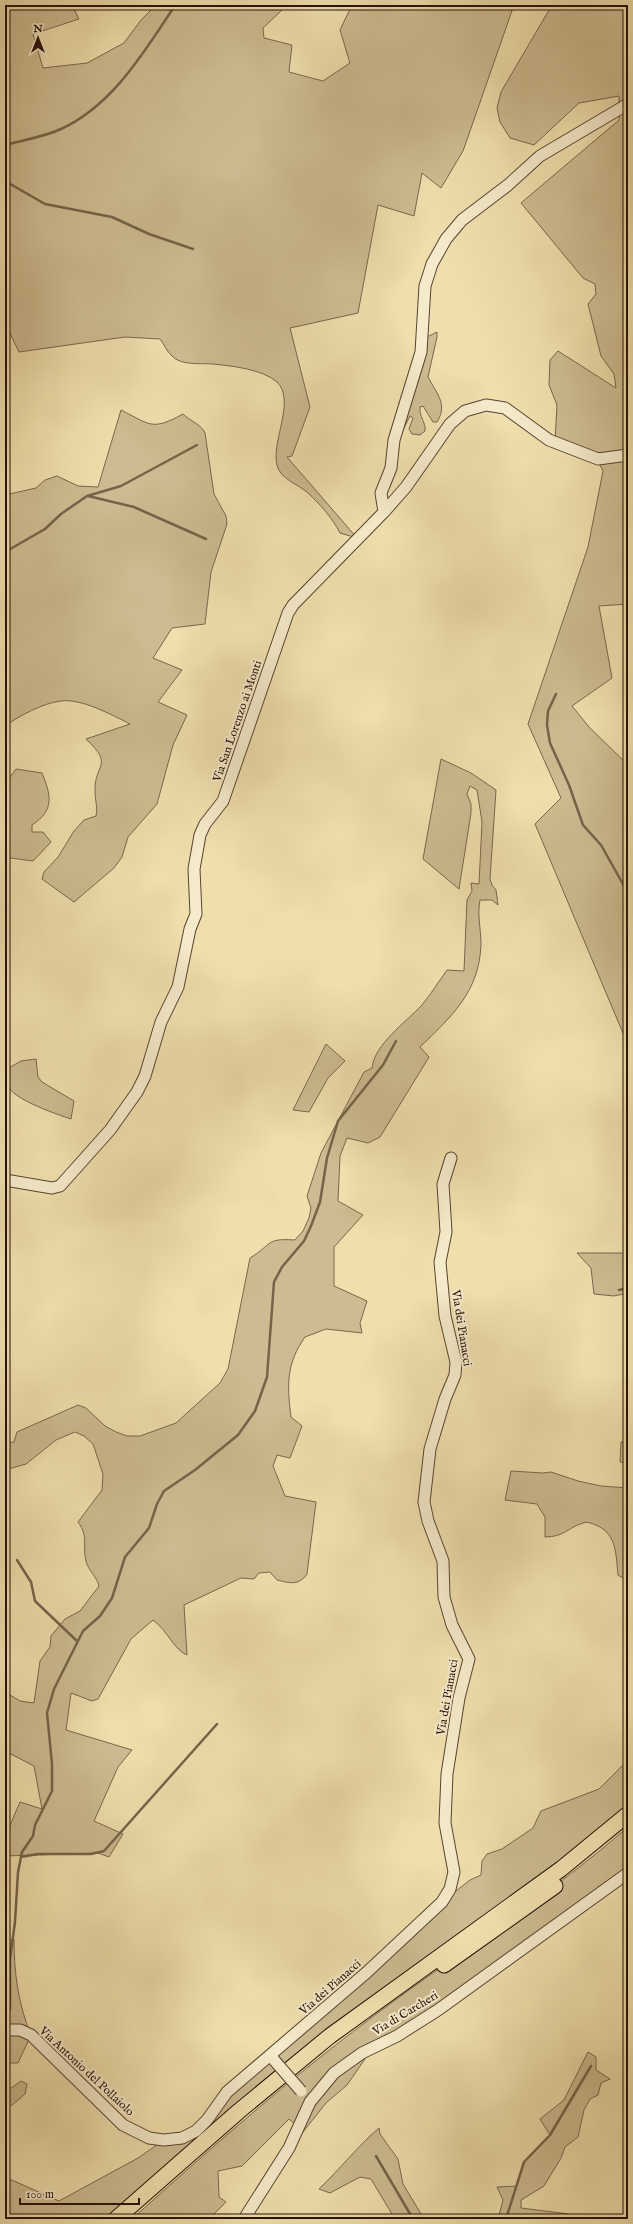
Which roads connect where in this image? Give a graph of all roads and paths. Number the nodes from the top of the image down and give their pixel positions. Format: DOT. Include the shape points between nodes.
graph roads {
  1 [pos="628,104"];
  2 [pos="628,455"];
  3 [pos="384,512"];
  4 [pos="451,1158"];
  5 [pos="5,1180"];
  6 [pos="628,1814"];
  7 [pos="628,1827"];
  8 [pos="628,1872"];
  9 [pos="5,2030"];
  10 [pos="272,2058"];
  11 [pos="310,2102"];
  12 [pos="116,2219"];
  13 [pos="132,2219"];
  14 [pos="244,2219"];
  1 -- 3 [label="street" via="540,156 508,185 462,220 446,239 432,264 425,286 421,352 394,440 391,468 381,493"];
  2 -- 3 [label="street, Via San Lorenzo ai Monti" via="598,459 549,440 505,408 486,405 476,407 465,411 450,424 406,487"];
  3 -- 5 [label="street, Via San Lorenzo ai Monti" via="288,613 223,801 205,824 200,835 194,869 196,914 178,987 161,1022 145,1076 137,1092 110,1130 60,1186 52,1188"];
  4 -- 10 [label="street, Via dei Pianacci" via="443,1184 446,1232 440,1262 445,1316 456,1362 456,1375 445,1399 430,1449 424,1502 428,1521 443,1561 444,1597 452,1625 468,1659 447,1774 445,1823 454,1872 450,1889 442,1902"];
  6 -- 12 [label="highway" via="561,1869 330,2036 239,2111"];
  7 -- 13 [label="highway" via="572,1873 413,1986 315,2061"];
  8 -- 11 [label="street, Via di Carcheri" via="438,2010 346,2064 334,2073"];
  9 -- 10 [label="street, Via Antonio del Pollaiolo" via="20,2030 31,2035 123,2125 149,2138 164,2140 182,2138 196,2131 228,2092"];
  10 -- 11 [label="street, bridge"];
  11 -- 14 [label="street, Via di Carcheri" via="289,2148"];
}
